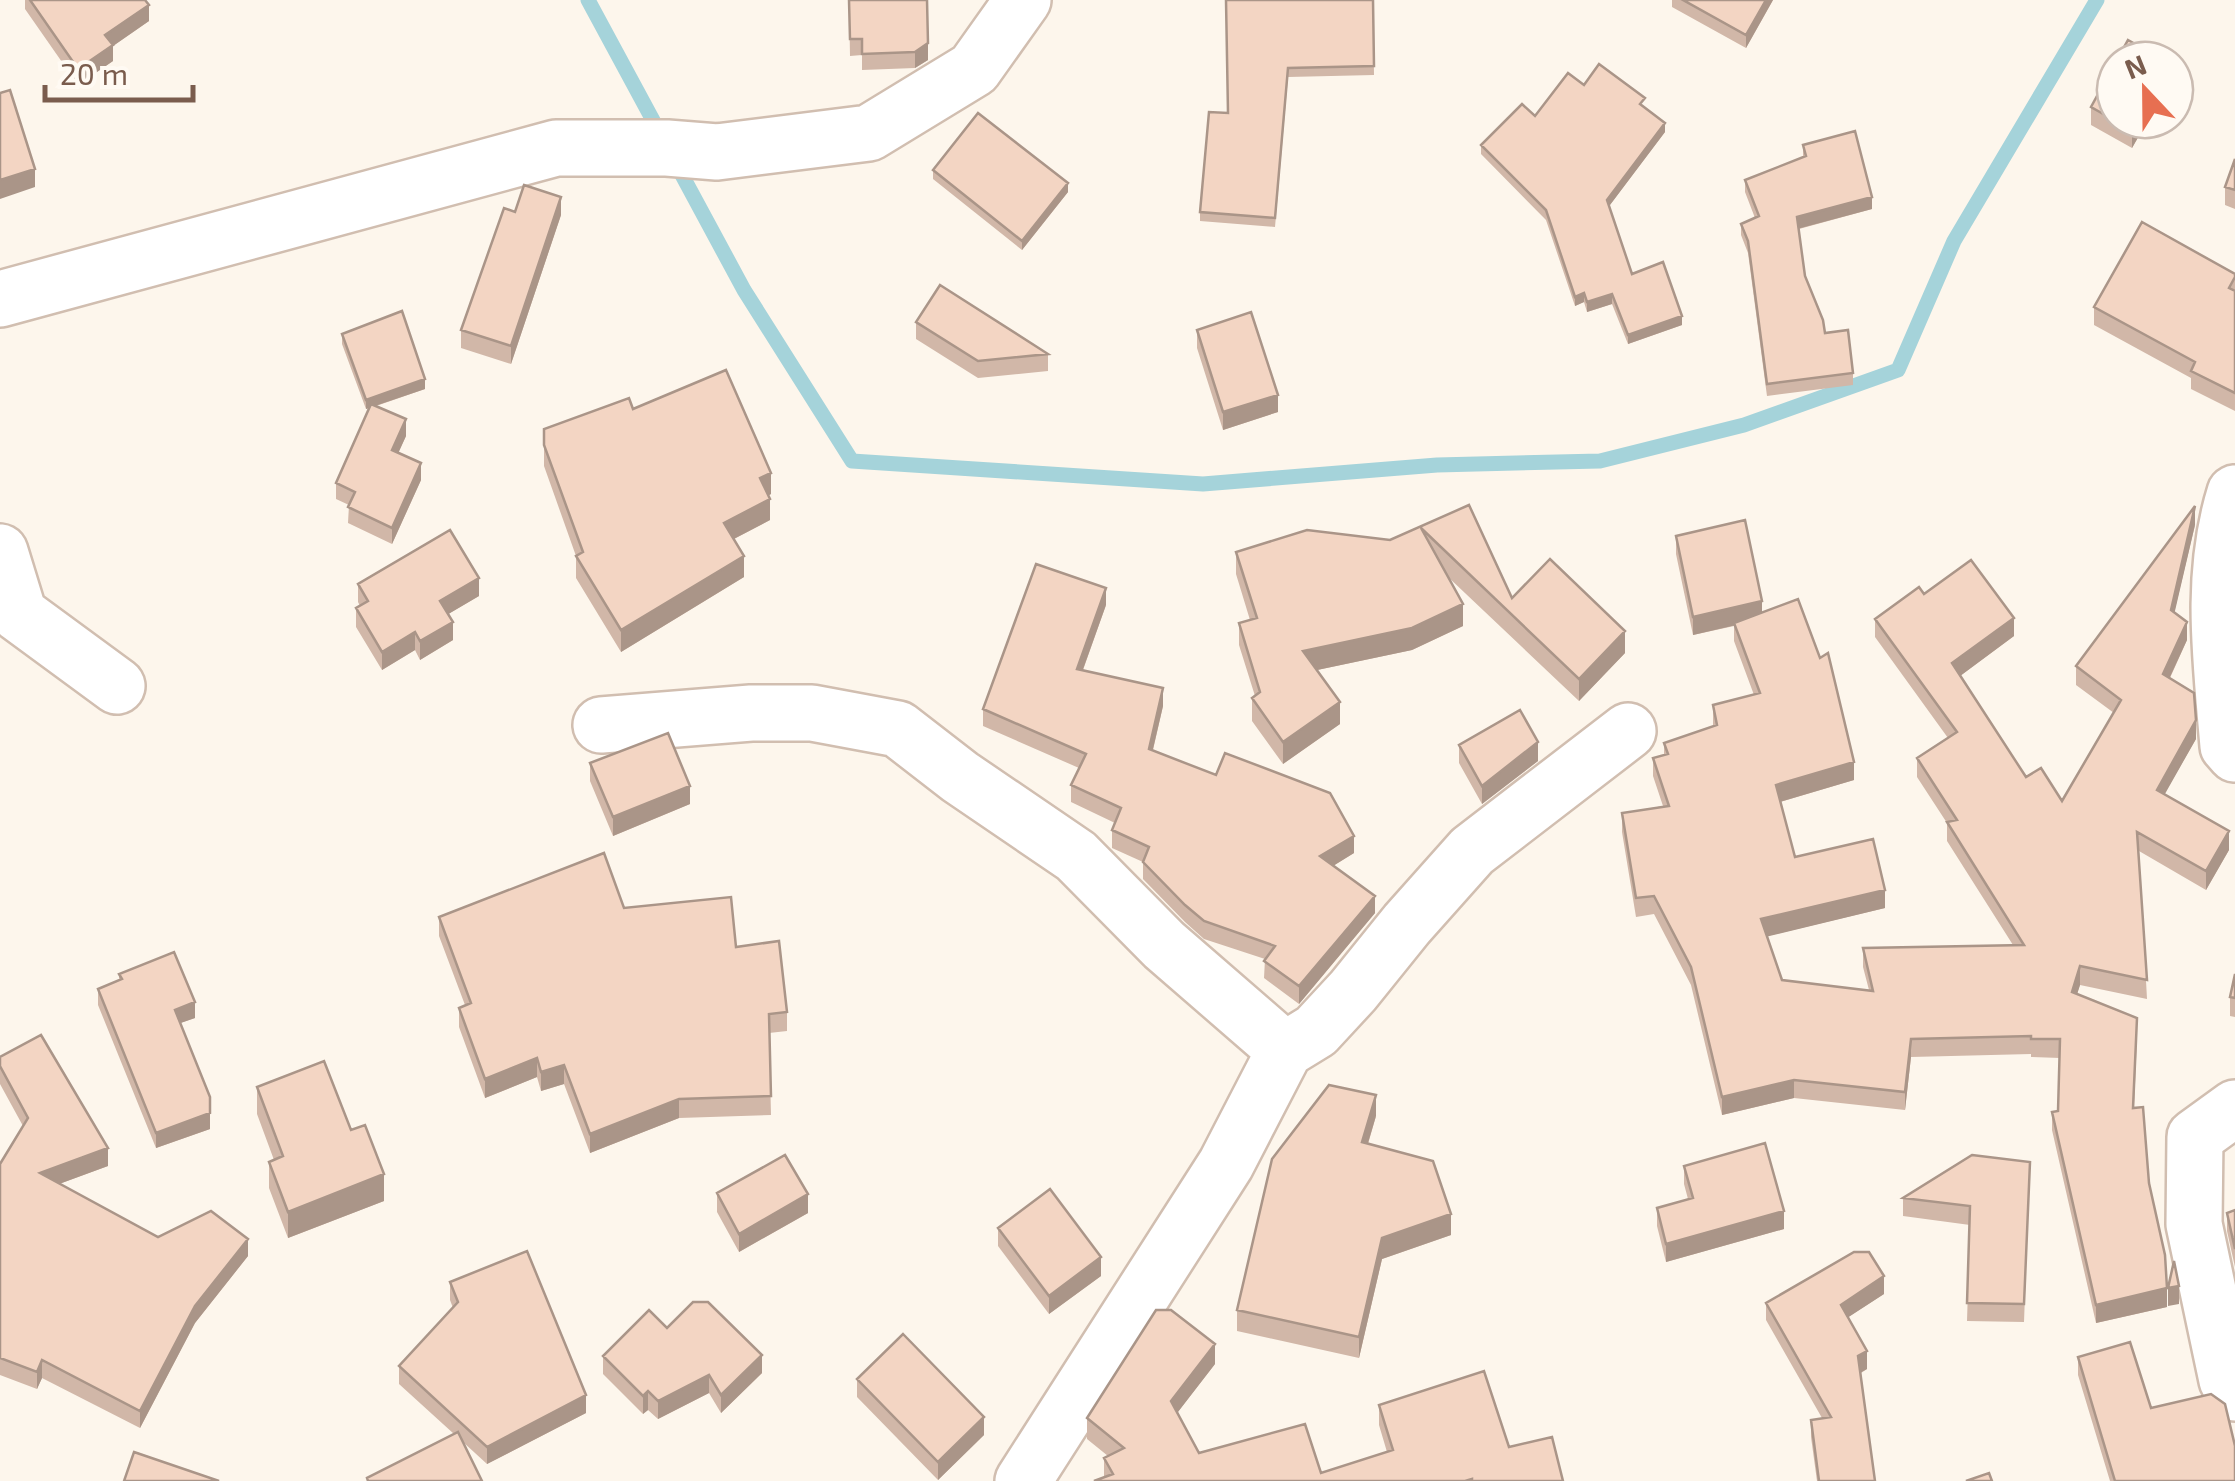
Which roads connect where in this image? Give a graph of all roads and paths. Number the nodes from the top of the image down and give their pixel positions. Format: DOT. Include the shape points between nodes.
graph roads {
  1 [pos="1024,0"];
  2 [pos="0,299"];
  3 [pos="2235,494"];
  4 [pos="0,552"];
  5 [pos="118,686"];
  6 [pos="601,725"];
  7 [pos="1628,731"];
  8 [pos="2235,754"];
  9 [pos="1285,1050"];
  10 [pos="2235,1108"];
  11 [pos="2235,1393"];
  12 [pos="1023,1481"];
  1 -- 2 [label="street" via="974,69 869,133 717,152 556,148"];
  3 -- 8 [label="street" via="2219,576 2219,635 2228,746"];
  4 -- 5 [label="street" via="19,614"];
  6 -- 9 [label="street" via="766,713 898,730 1076,856 1164,945"];
  7 -- 9 [label="street" via="1472,850 1353,992 1316,1031"];
  9 -- 12 [label="street" via="1226,1164"];
  10 -- 11 [label="street" via="2195,1137 2193,1174 2194,1224"];
}
